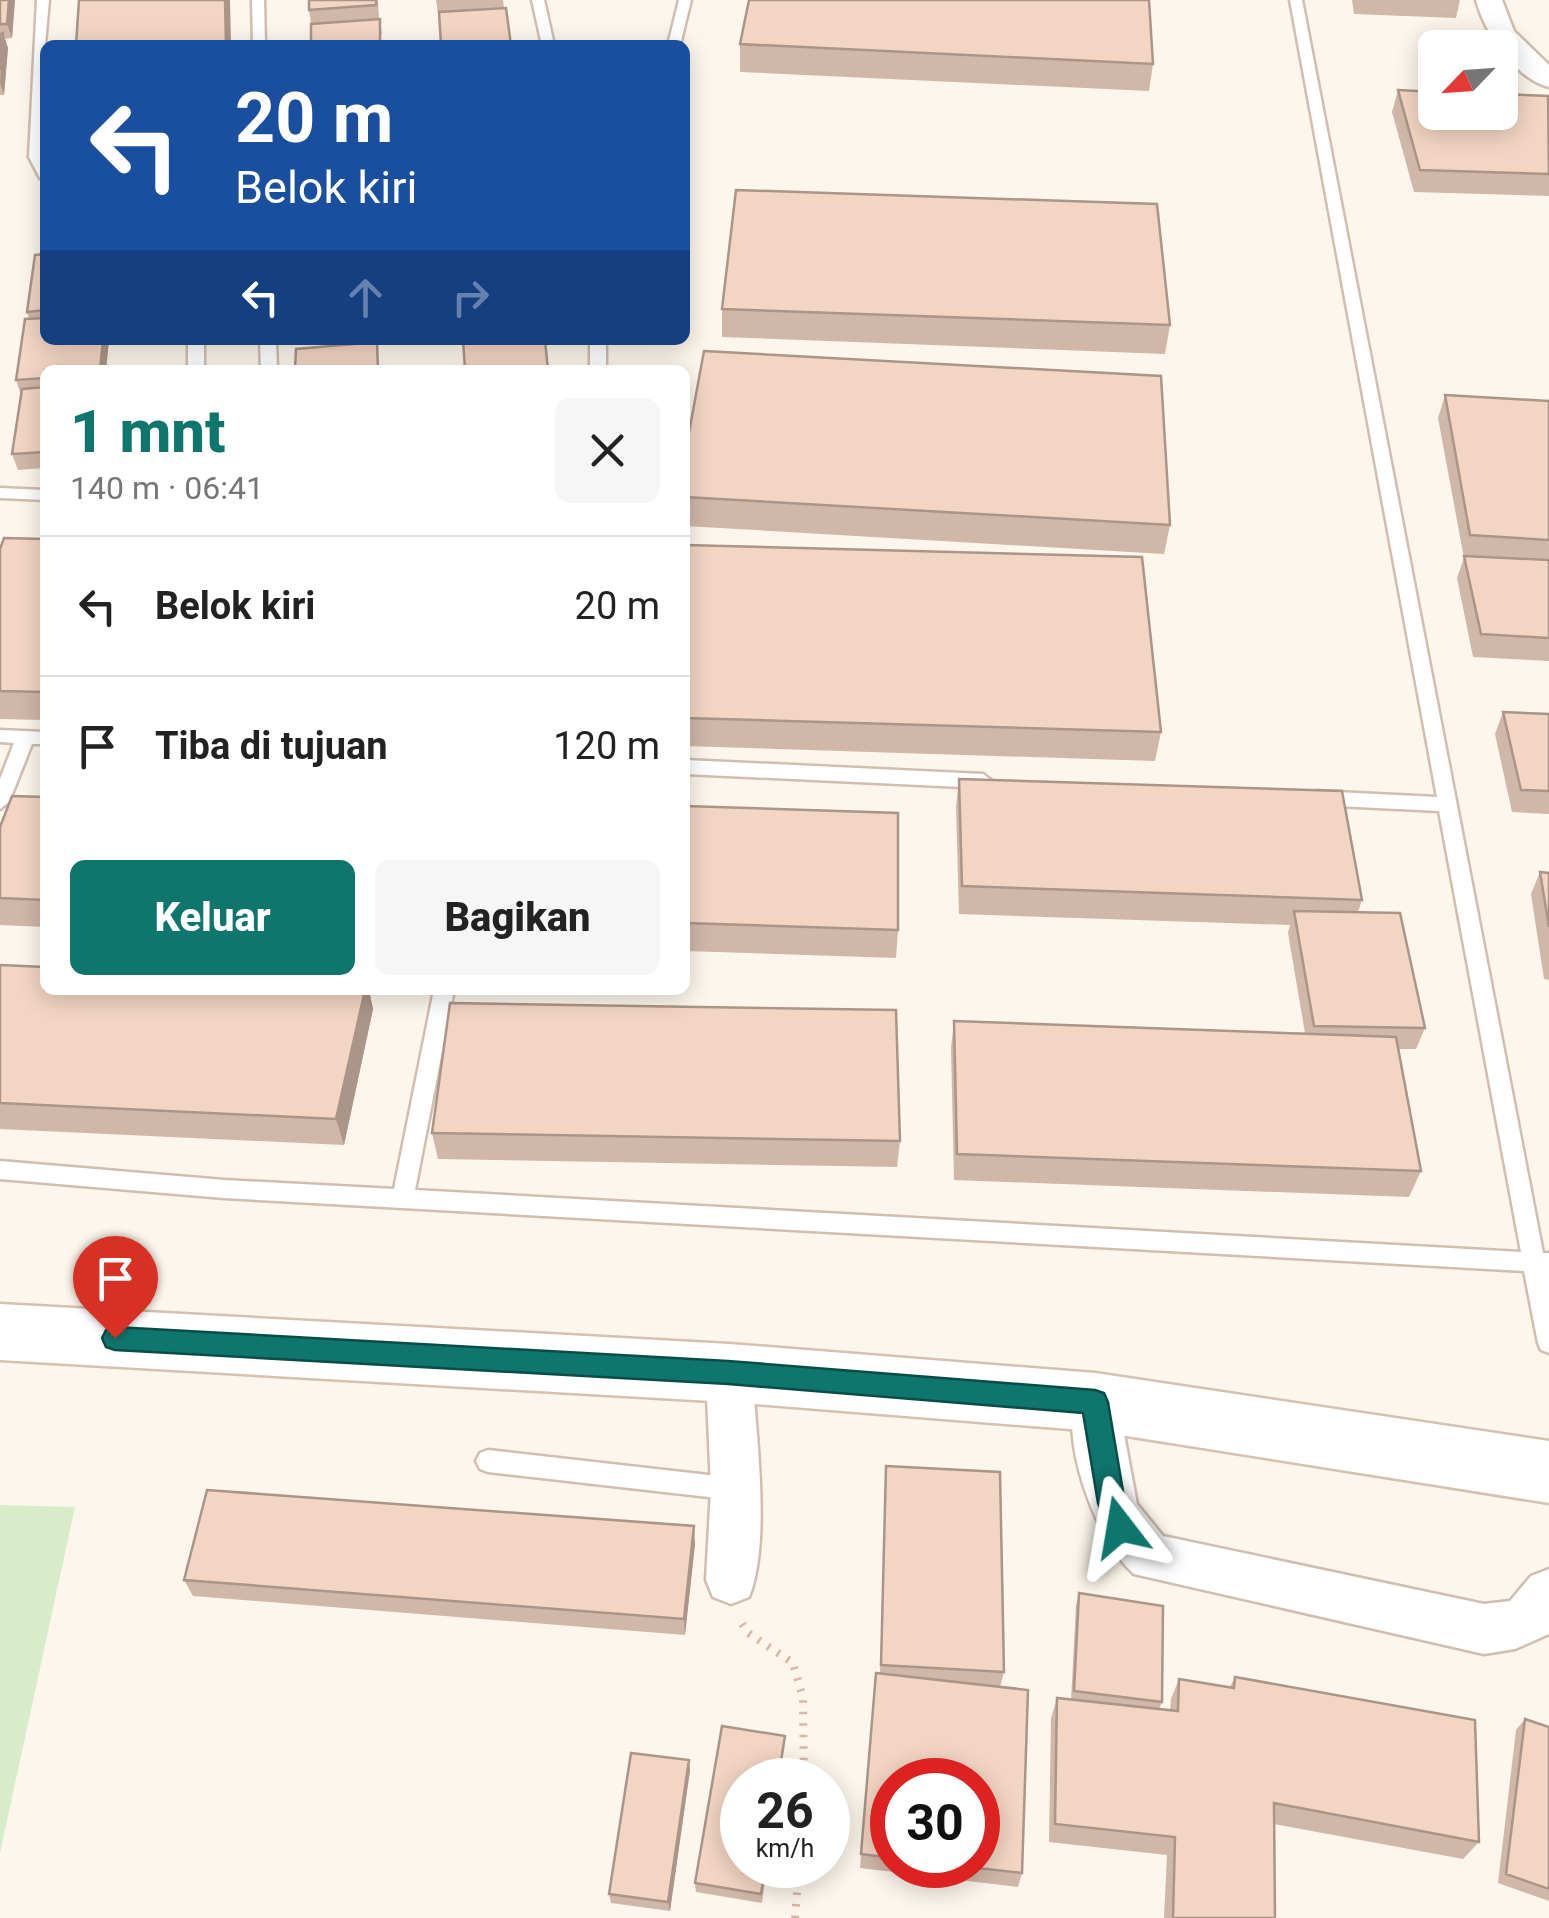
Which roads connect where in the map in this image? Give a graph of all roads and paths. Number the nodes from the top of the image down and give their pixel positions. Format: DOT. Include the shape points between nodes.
graph roads {
  1 [pos="43,0"];
  2 [pos="258,0"];
  3 [pos="538,0"];
  4 [pos="685,0"];
  5 [pos="1296,0"];
  6 [pos="1489,0"];
  7 [pos="41,40"];
  8 [pos="258,40"];
  9 [pos="547,40"];
  10 [pos="675,40"];
  11 [pos="40,68"];
  12 [pos="1549,79"];
  13 [pos="40,166"];
  14 [pos="0,493"];
  15 [pos="40,495"];
  16 [pos="0,736"];
  17 [pos="36,737"];
  18 [pos="690,767"];
  19 [pos="998,782"];
  20 [pos="1291,797"];
  21 [pos="0,802"];
  22 [pos="1448,804"];
  23 [pos="443,995"];
  24 [pos="0,1170"];
  25 [pos="403,1198"];
  26 [pos="1542,1263"];
  27 [pos="0,1332"];
  28 [pos="1549,1343"];
  29 [pos="728,1372"];
  30 [pos="1095,1402"];
  31 [pos="488,1461"];
  32 [pos="1549,1472"];
  33 [pos="735,1489"];
  34 [pos="731,1580"];
  35 [pos="1549,1593"];
  36 [pos="804,1758"];
  37 [pos="798,1888"];
  38 [pos="796,1918"];
  1 -- 7 [label="lane"];
  2 -- 8 [label="lane"];
  3 -- 9 [label="lane"];
  4 -- 10 [label="lane"];
  5 -- 22 [label="lane"];
  6 -- 12 [label="street" via="1501,33"];
  11 -- 13 [label="lane"];
  14 -- 15 [label="lane"];
  16 -- 17 [label="lane"];
  17 -- 21 [label="lane"];
  18 -- 19 [label="lane"];
  20 -- 22 [label="lane"];
  22 -- 26 [label="lane"];
  23 -- 25 [label="lane"];
  24 -- 25 [label="lane"];
  25 -- 26 [label="lane"];
  26 -- 28 [label="lane"];
  27 -- 29 [label="main road"];
  29 -- 30 [label="main road"];
  29 -- 33 [label="street"];
  30 -- 32 [label="main road"];
  30 -- 35 [label="street" via="1120,1527 1152,1557 1484,1629 1516,1628 1539,1613"];
  31 -- 33 [label="lane"];
  33 -- 34 [label="street"];
  34 -- 36 [label="path" via="736,1614 748,1633 793,1663 803,1698"];
  37 -- 38 [label="path"];
}
